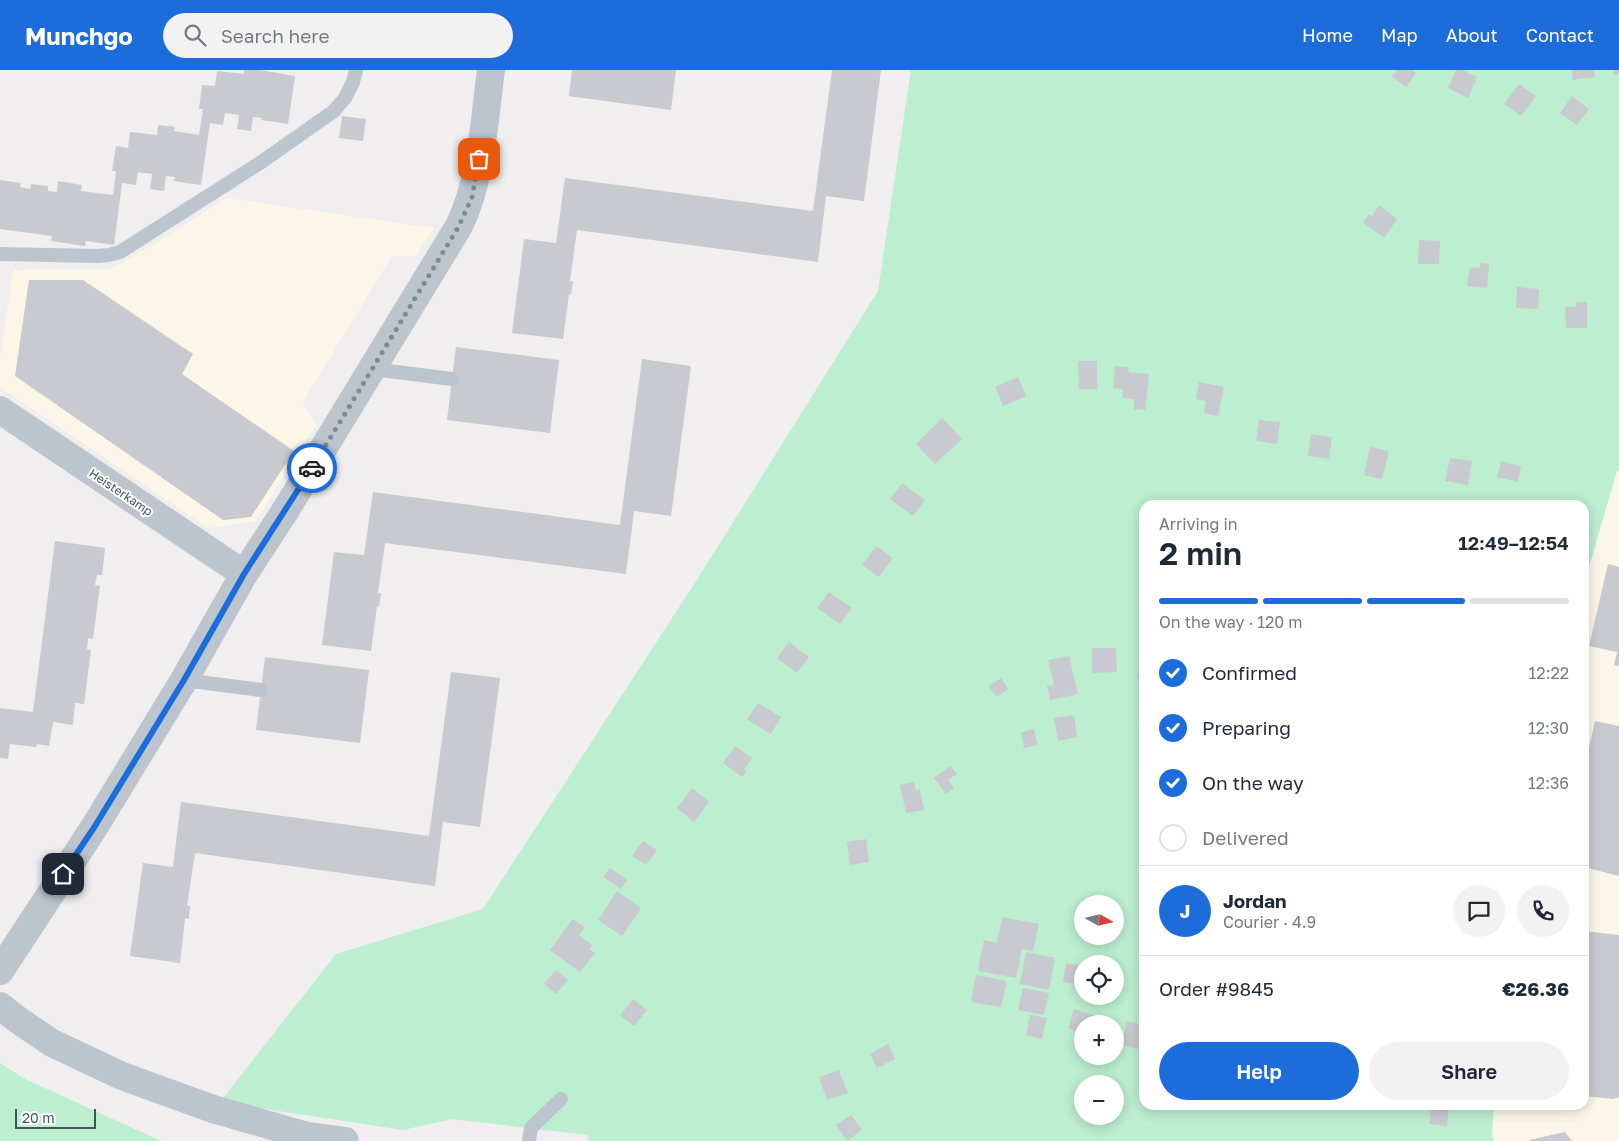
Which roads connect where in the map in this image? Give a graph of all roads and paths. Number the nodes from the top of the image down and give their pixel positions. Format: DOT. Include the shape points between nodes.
graph roads {
  1 [pos="356,70"];
  2 [pos="491,70"];
  3 [pos="0,254"];
  4 [pos="373,369"];
  5 [pos="452,379"];
  6 [pos="0,410"];
  7 [pos="244,574"];
  8 [pos="184,680"];
  9 [pos="261,690"];
  10 [pos="0,971"];
  11 [pos="0,1006"];
  12 [pos="562,1099"];
  13 [pos="345,1141"];
  14 [pos="529,1141"];
  1 -- 3 [label="lane" via="345,98 334,111 260,163 124,250 96,256"];
  2 -- 4 [label="street" via="476,179 468,208"];
  4 -- 5 [label="lane"];
  4 -- 7 [label="street"];
  6 -- 7 [label="street, Heisterkamp"];
  7 -- 8 [label="street"];
  8 -- 9 [label="lane"];
  8 -- 10 [label="street" via="95,826"];
  11 -- 13 [label="street" via="52,1043 122,1076 213,1109 307,1136"];
  12 -- 14 [label="lane" via="531,1128"];
}
